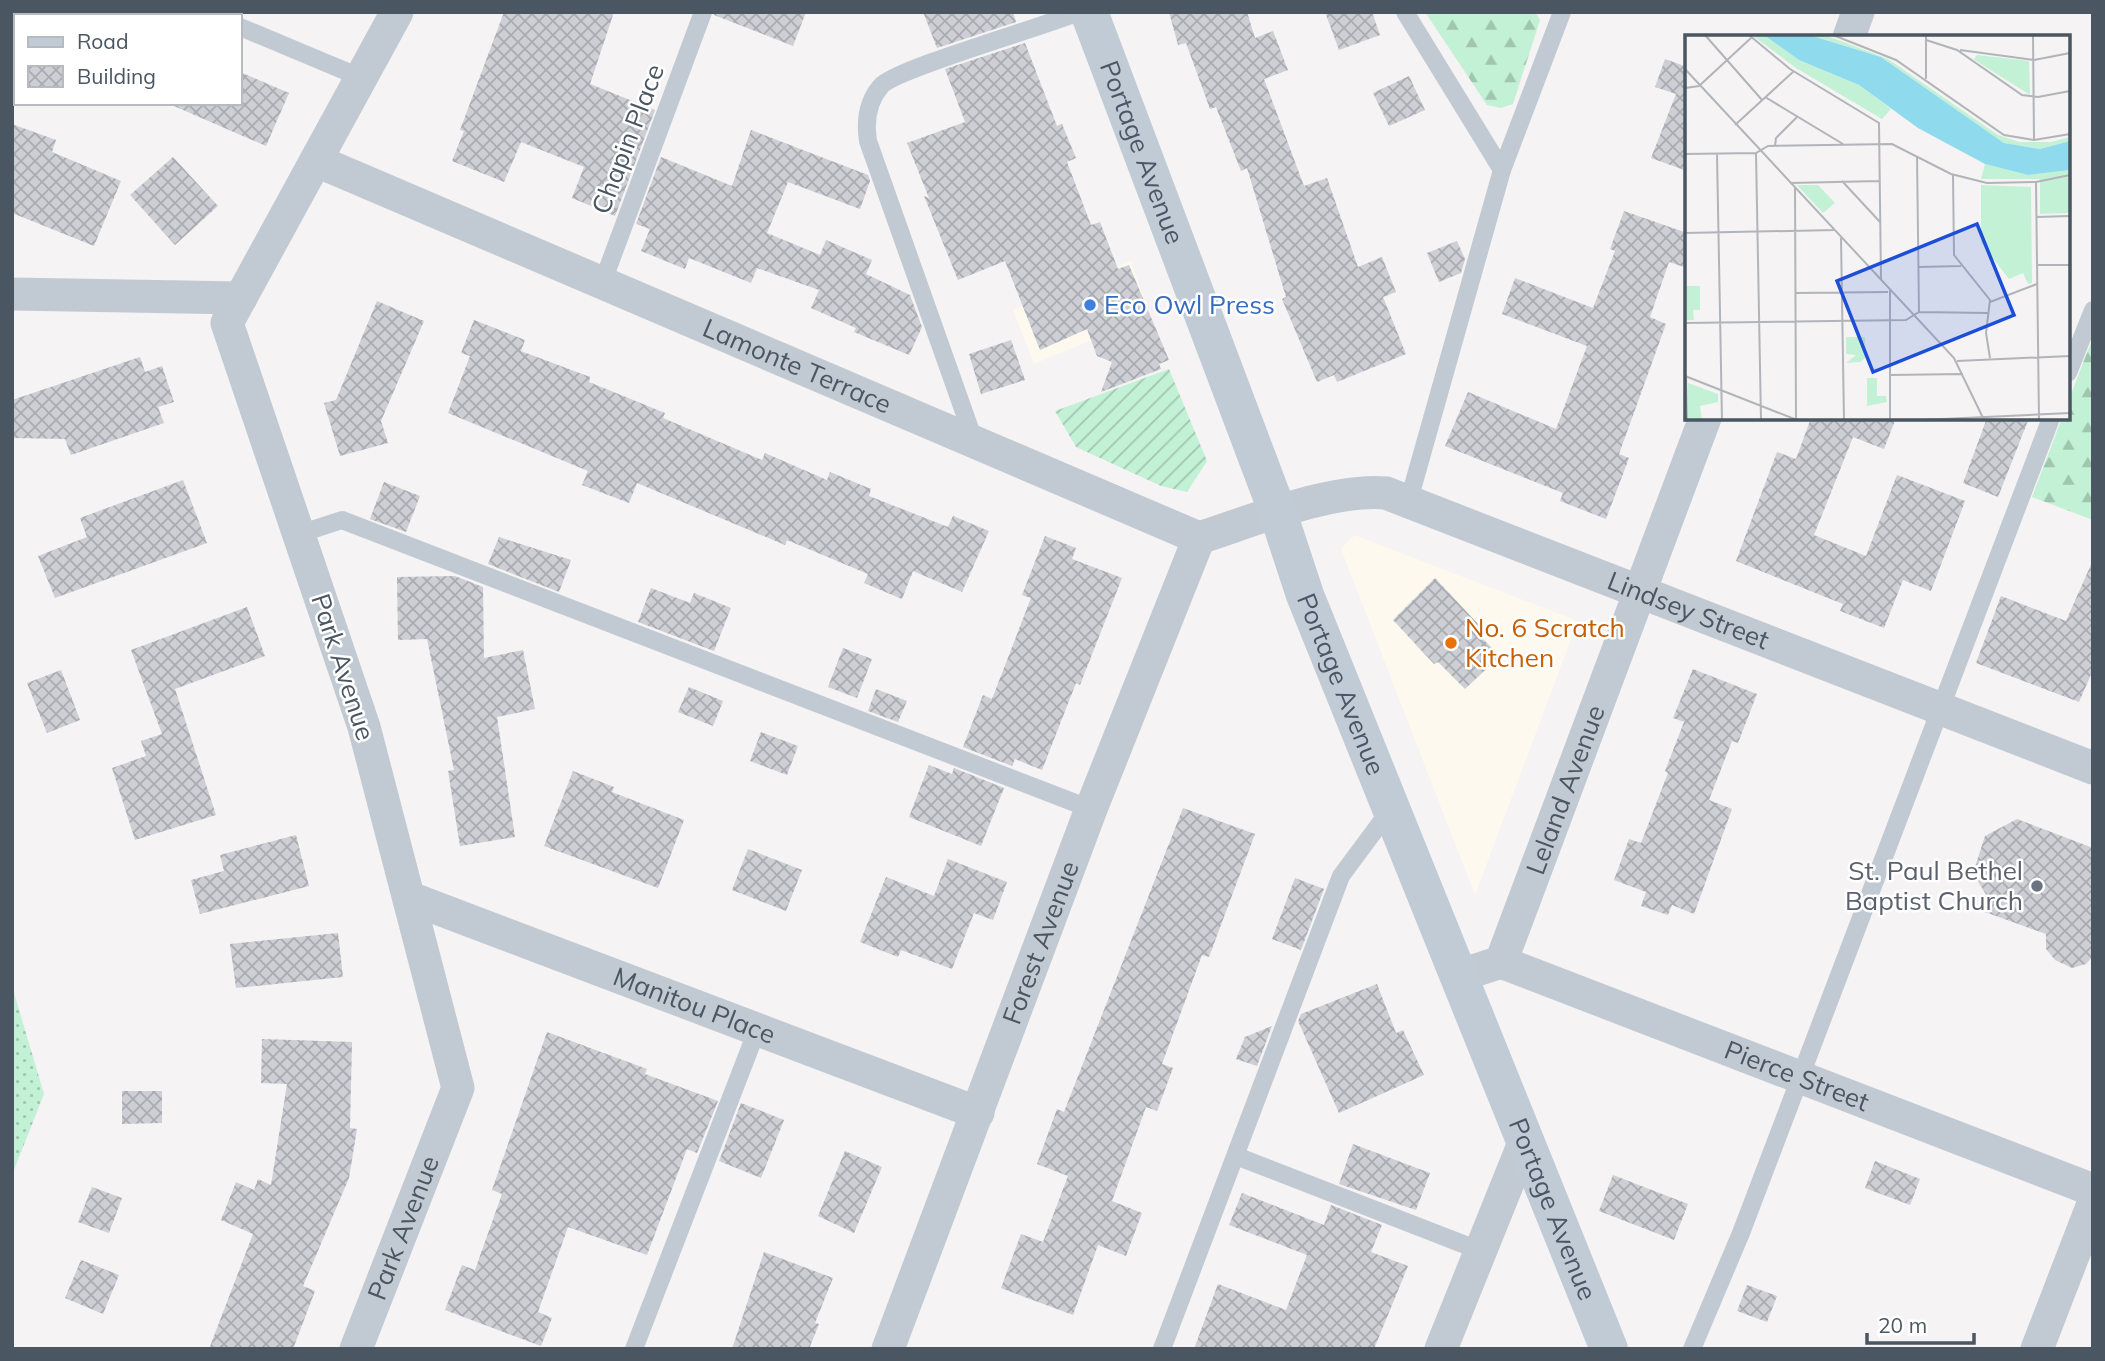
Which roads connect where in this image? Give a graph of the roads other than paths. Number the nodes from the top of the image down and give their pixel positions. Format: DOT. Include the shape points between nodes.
graph roads {
  1 [pos="15,12"];
  2 [pos="397,12"];
  3 [pos="703,12"];
  4 [pos="1079,12"];
  5 [pos="1089,12"];
  6 [pos="1405,12"];
  7 [pos="1562,12"];
  8 [pos="1858,12"];
  9 [pos="12,18"];
  10 [pos="242,28"];
  11 [pos="1850,35"];
  12 [pos="362,78"];
  13 [pos="317,160"];
  14 [pos="1502,170"];
  15 [pos="601,284"];
  16 [pos="12,294"];
  17 [pos="241,298"];
  18 [pos="2093,310"];
  19 [pos="2072,350"];
  20 [pos="1704,420"];
  21 [pos="2050,420"];
  22 [pos="975,444"];
  23 [pos="1409,500"];
  24 [pos="1278,513"];
  25 [pos="299,534"];
  26 [pos="1199,538"];
  27 [pos="1639,594"];
  28 [pos="1940,710"];
  29 [pos="2093,768"];
  30 [pos="1091,809"];
  31 [pos="1390,810"];
  32 [pos="410,898"];
  33 [pos="1501,962"];
  34 [pos="1458,976"];
  35 [pos="757,1030"];
  36 [pos="1799,1077"];
  37 [pos="978,1113"];
  38 [pos="1526,1138"];
  39 [pos="1236,1156"];
  40 [pos="2093,1190"];
  41 [pos="2093,1204"];
  42 [pos="1480,1251"];
  43 [pos="356,1349"];
  44 [pos="634,1349"];
  45 [pos="888,1349"];
  46 [pos="1162,1349"];
  47 [pos="1441,1349"];
  48 [pos="1609,1349"];
  49 [pos="1692,1349"];
  50 [pos="2037,1349"];
  1 -- 9 [label="lane"];
  2 -- 12 [label="street, Park Avenue"];
  3 -- 15 [label="lane, Chapin Place"];
  4 -- 22 [label="lane" via="912,70 883,83 869,104 868,141"];
  5 -- 24 [label="main road, Portage Avenue"];
  6 -- 14 [label="lane"];
  7 -- 14 [label="lane"];
  8 -- 11 [label="street"];
  10 -- 12 [label="lane"];
  12 -- 13 [label="street, Park Avenue"];
  13 -- 15 [label="street, Lamonte Terrace"];
  13 -- 17 [label="street, Park Avenue"];
  14 -- 23 [label="lane"];
  15 -- 22 [label="street, Lamonte Terrace"];
  16 -- 17 [label="street"];
  17 -- 25 [label="street, Park Avenue" via="227,323"];
  18 -- 19 [label="lane"];
  20 -- 27 [label="street, Leland Avenue"];
  21 -- 28 [label="lane"];
  22 -- 26 [label="street, Lamonte Terrace"];
  23 -- 24 [label="street, Lindsey Street" via="1365,491"];
  23 -- 27 [label="street, Lindsey Street"];
  24 -- 26 [label="street"];
  24 -- 31 [label="main road, Portage Avenue" via="1305,595"];
  25 -- 30 [label="lane" via="342,520"];
  25 -- 32 [label="street, Park Avenue" via="364,727"];
  26 -- 30 [label="street, Forest Avenue"];
  27 -- 28 [label="street, Lindsey Street"];
  27 -- 33 [label="street, Leland Avenue"];
  28 -- 29 [label="street, Lindsey Street"];
  28 -- 36 [label="lane"];
  30 -- 37 [label="street, Forest Avenue"];
  31 -- 34 [label="main road, Portage Avenue"];
  31 -- 39 [label="lane" via="1341,876"];
  32 -- 35 [label="street, Manitou Place"];
  32 -- 43 [label="street, Park Avenue" via="458,1088"];
  33 -- 34 [label="street"];
  33 -- 36 [label="street, Pierce Street"];
  34 -- 38 [label="main road, Portage Avenue"];
  35 -- 37 [label="street, Manitou Place"];
  35 -- 44 [label="lane"];
  36 -- 40 [label="street, Pierce Street"];
  36 -- 49 [label="lane"];
  37 -- 45 [label="street, Forest Avenue"];
  38 -- 42 [label="street"];
  38 -- 48 [label="main road, Portage Avenue"];
  39 -- 42 [label="lane"];
  39 -- 46 [label="lane"];
  41 -- 50 [label="street"];
  42 -- 47 [label="street"];
}
